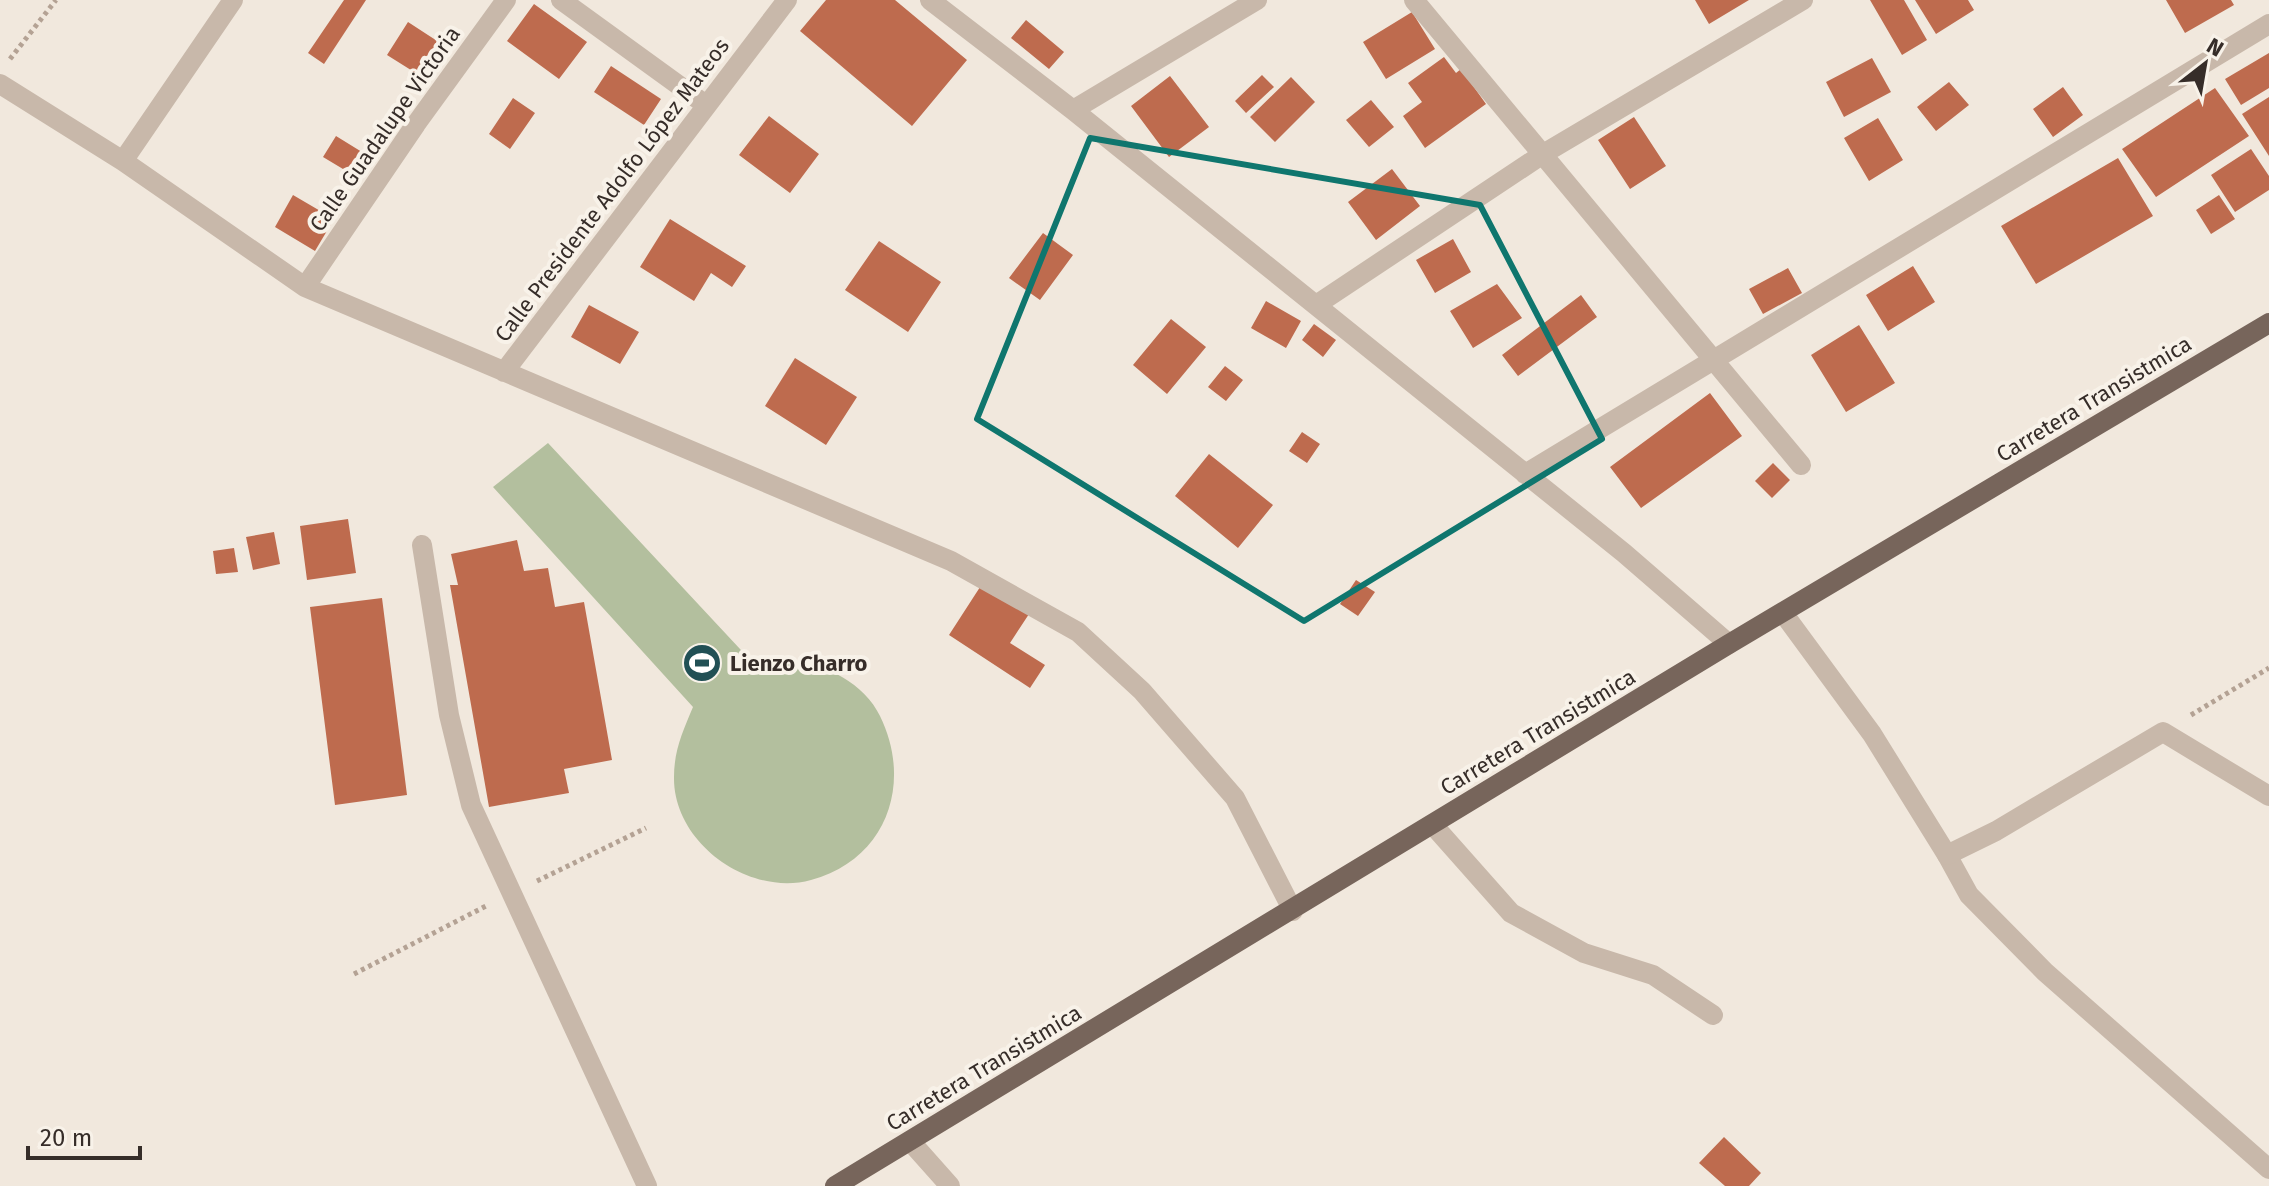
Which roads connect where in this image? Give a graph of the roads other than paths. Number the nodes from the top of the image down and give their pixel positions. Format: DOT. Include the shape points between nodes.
graph roads {
  1 [pos="233,0"];
  2 [pos="506,0"];
  3 [pos="561,0"];
  4 [pos="787,0"];
  5 [pos="930,0"];
  6 [pos="1257,0"];
  7 [pos="1414,0"];
  8 [pos="1803,0"];
  9 [pos="2269,24"];
  10 [pos="0,84"];
  11 [pos="706,105"];
  12 [pos="1073,110"];
  13 [pos="1543,154"];
  14 [pos="123,161"];
  15 [pos="305,287"];
  16 [pos="1316,305"];
  17 [pos="2269,323"];
  18 [pos="1714,359"];
  19 [pos="504,372"];
  20 [pos="1801,465"];
  21 [pos="1525,474"];
  22 [pos="422,545"];
  23 [pos="1783,613"];
  24 [pos="1729,644"];
  25 [pos="2269,796"];
  26 [pos="1433,825"];
  27 [pos="1947,855"];
  28 [pos="1293,911"];
  29 [pos="1713,1015"];
  30 [pos="910,1141"];
  31 [pos="2269,1169"];
  32 [pos="647,1186"];
  33 [pos="835,1186"];
  34 [pos="950,1186"];
  1 -- 14 [label="street"];
  2 -- 15 [label="street, Calle Guadalupe Victoria"];
  3 -- 11 [label="street"];
  4 -- 11 [label="street, Calle Presidente Adolfo López Mateos"];
  5 -- 12 [label="street"];
  6 -- 12 [label="street"];
  7 -- 13 [label="street"];
  8 -- 13 [label="street"];
  9 -- 18 [label="street"];
  10 -- 14 [label="street"];
  11 -- 19 [label="street, Calle Presidente Adolfo López Mateos"];
  12 -- 16 [label="street"];
  13 -- 16 [label="street"];
  13 -- 18 [label="street"];
  14 -- 15 [label="street"];
  15 -- 19 [label="street"];
  16 -- 21 [label="street"];
  17 -- 23 [label="main road, Carretera Transistmica"];
  18 -- 20 [label="street"];
  18 -- 21 [label="street"];
  19 -- 28 [label="street" via="951,561 1078,632 1142,691 1235,798"];
  21 -- 24 [label="street"];
  22 -- 32 [label="street" via="449,715 471,805"];
  23 -- 24 [label="main road, Carretera Transistmica"];
  23 -- 27 [label="street" via="1872,734"];
  24 -- 26 [label="main road, Carretera Transistmica"];
  25 -- 27 [label="street" via="2163,732"];
  26 -- 28 [label="main road, Carretera Transistmica"];
  26 -- 29 [label="street" via="1511,913 1584,953 1653,975"];
  27 -- 31 [label="street" via="1969,895 2045,972"];
  28 -- 30 [label="main road, Carretera Transistmica"];
  30 -- 33 [label="main road, Carretera Transistmica"];
  30 -- 34 [label="street"];
}
